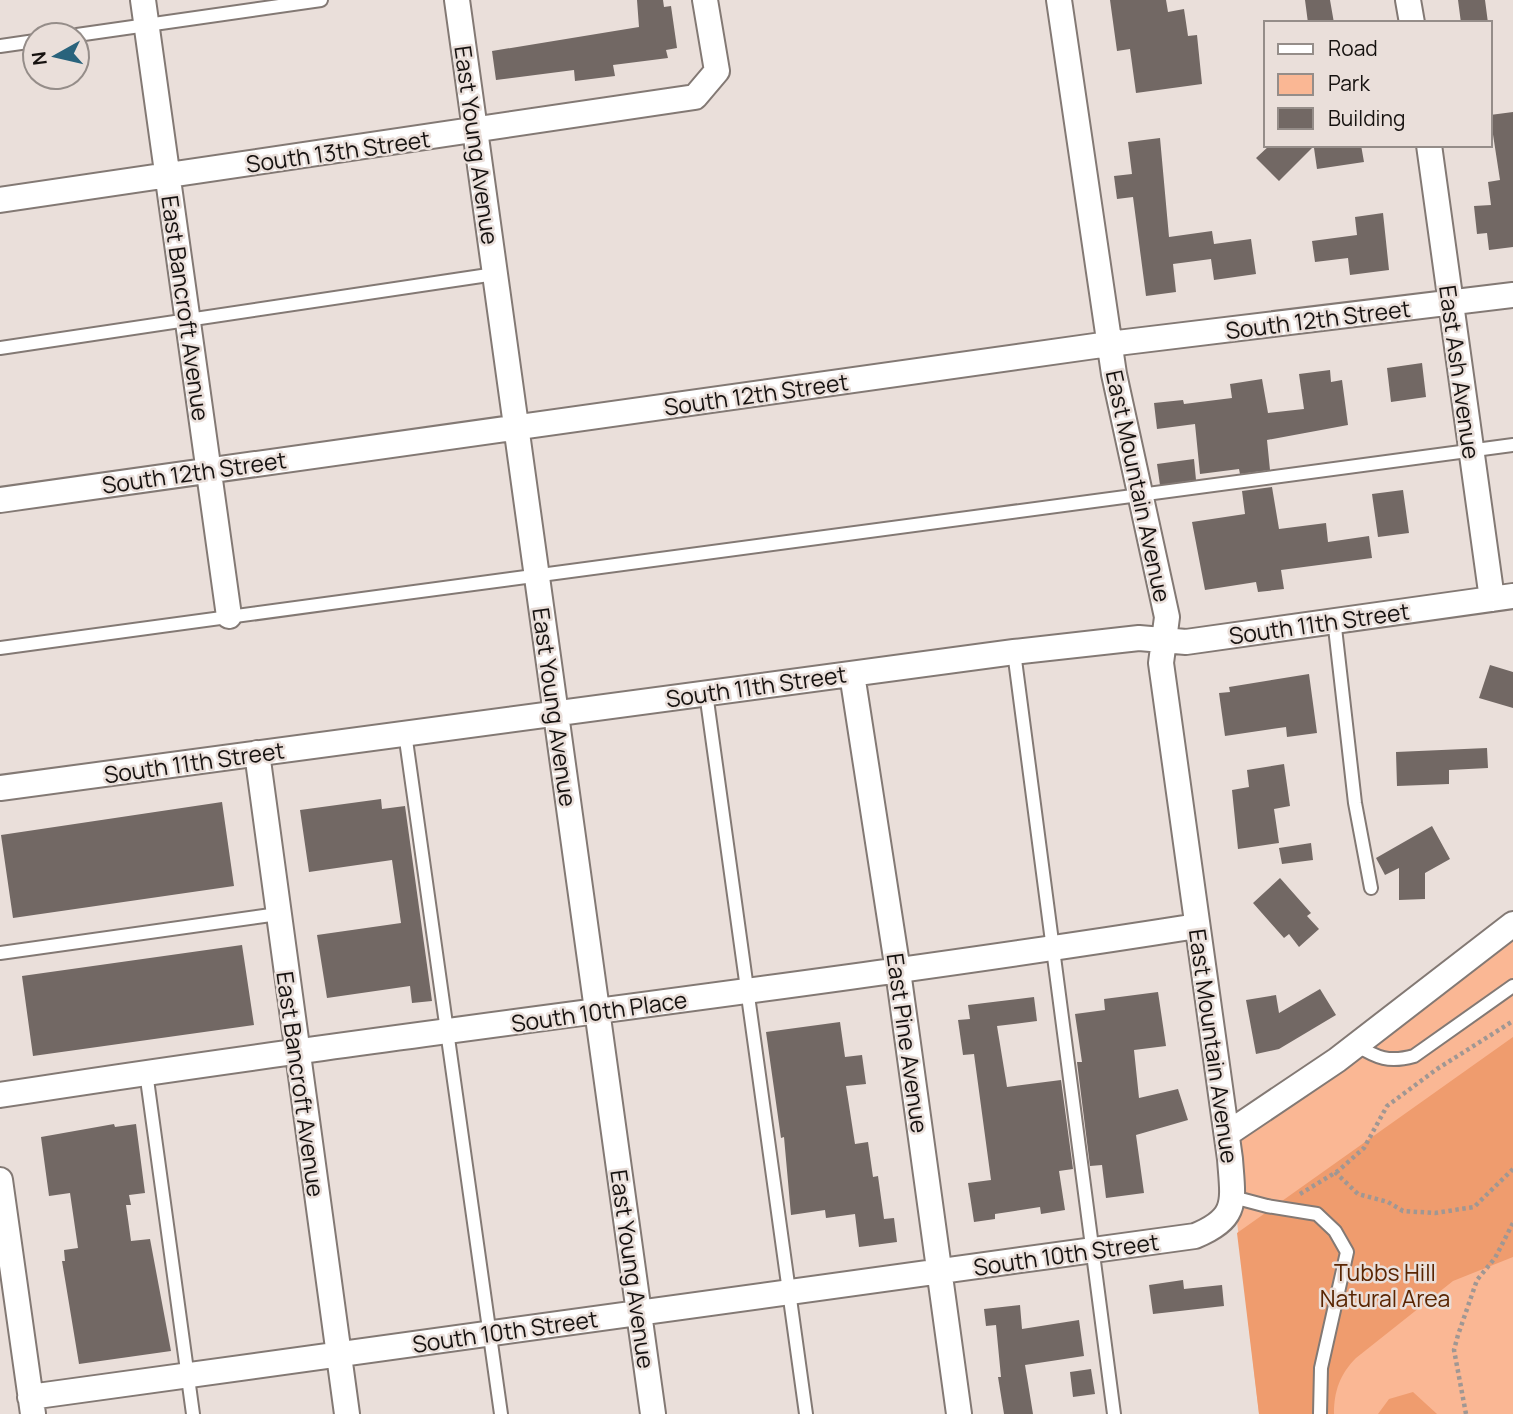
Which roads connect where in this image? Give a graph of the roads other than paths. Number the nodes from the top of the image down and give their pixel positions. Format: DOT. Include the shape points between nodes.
graph roads {
  1 [pos="143,0"];
  2 [pos="321,0"];
  3 [pos="457,0"];
  4 [pos="705,0"];
  5 [pos="1059,0"];
  6 [pos="1408,0"];
  7 [pos="1412,21"];
  8 [pos="146,25"];
  9 [pos="91,33"];
  10 [pos="21,43"];
  11 [pos="0,46"];
  12 [pos="475,132"];
  13 [pos="1429,147"];
  14 [pos="167,174"];
  15 [pos="0,200"];
  16 [pos="495,274"];
  17 [pos="1513,295"];
  18 [pos="1451,304"];
  19 [pos="187,318"];
  20 [pos="1109,344"];
  21 [pos="0,348"];
  22 [pos="516,426"];
  23 [pos="1513,445"];
  24 [pos="1471,451"];
  25 [pos="209,470"];
  26 [pos="1143,498"];
  27 [pos="0,500"];
  28 [pos="536,573"];
  29 [pos="1503,598"];
  30 [pos="229,616"];
  31 [pos="1334,620"];
  32 [pos="1164,640"];
  33 [pos="0,648"];
  34 [pos="1014,652"];
  35 [pos="852,674"];
  36 [pos="706,693"];
  37 [pos="556,713"];
  38 [pos="405,733"];
  39 [pos="257,753"];
  40 [pos="0,788"];
  41 [pos="1371,888"];
  42 [pos="278,914"];
  43 [pos="1513,924"];
  44 [pos="1197,926"];
  45 [pos="1053,948"];
  46 [pos="0,953"];
  47 [pos="898,971"];
  48 [pos="1513,986"];
  49 [pos="747,991"];
  50 [pos="597,1011"];
  51 [pos="448,1032"];
  52 [pos="1356,1045"];
  53 [pos="296,1053"];
  54 [pos="146,1072"];
  55 [pos="0,1095"];
  56 [pos="1227,1133"];
  57 [pos="0,1180"];
  58 [pos="1229,1208"];
  59 [pos="3,1219"];
  60 [pos="1092,1251"];
  61 [pos="940,1272"];
  62 [pos="789,1292"];
  63 [pos="638,1312"];
  64 [pos="491,1333"];
  65 [pos="339,1354"];
  66 [pos="188,1375"];
  67 [pos="32,1405"];
  68 [pos="193,1414"];
  69 [pos="347,1414"];
  70 [pos="501,1414"];
  71 [pos="653,1414"];
  72 [pos="806,1414"];
  73 [pos="959,1414"];
  74 [pos="1114,1414"];
  75 [pos="1320,1414"];
  1 -- 8 [label="street, East Bancroft Avenue"];
  2 -- 8 [label="lane"];
  3 -- 12 [label="street, East Young Avenue"];
  4 -- 12 [label="street, South 13th Street" via="717,71 695,97"];
  5 -- 20 [label="street, East Mountain Avenue"];
  6 -- 7 [label="street"];
  8 -- 9 [label="lane"];
  8 -- 14 [label="street, East Bancroft Avenue"];
  10 -- 11 [label="lane"];
  12 -- 14 [label="street, South 13th Street"];
  12 -- 16 [label="street, East Young Avenue"];
  13 -- 18 [label="street, East Ash Avenue"];
  14 -- 15 [label="street, South 13th Street"];
  14 -- 19 [label="street, East Bancroft Avenue"];
  16 -- 19 [label="lane"];
  16 -- 22 [label="street, East Young Avenue"];
  17 -- 18 [label="street, South 12th Street"];
  18 -- 20 [label="street, South 12th Street"];
  18 -- 24 [label="street, East Ash Avenue"];
  19 -- 21 [label="lane"];
  19 -- 25 [label="street, East Bancroft Avenue"];
  20 -- 22 [label="street, South 12th Street"];
  20 -- 26 [label="street, East Mountain Avenue"];
  22 -- 25 [label="street, South 12th Street"];
  22 -- 28 [label="street, East Young Avenue"];
  23 -- 24 [label="lane"];
  24 -- 26 [label="lane"];
  24 -- 29 [label="street, East Ash Avenue"];
  25 -- 27 [label="street, South 12th Street"];
  25 -- 30 [label="street, East Bancroft Avenue"];
  26 -- 28 [label="lane"];
  26 -- 32 [label="street, East Mountain Avenue" via="1167,617"];
  28 -- 30 [label="lane"];
  28 -- 37 [label="street, East Young Avenue"];
  29 -- 31 [label="street, South 11th Street"];
  30 -- 33 [label="lane"];
  31 -- 32 [label="street, South 11th Street" via="1186,642"];
  31 -- 41 [label="lane" via="1355,803"];
  32 -- 34 [label="street, South 11th Street" via="1139,638"];
  32 -- 44 [label="street, East Mountain Avenue" via="1161,663"];
  34 -- 35 [label="street, South 11th Street"];
  34 -- 45 [label="lane"];
  35 -- 36 [label="street, South 11th Street"];
  35 -- 47 [label="street, East Pine Avenue"];
  36 -- 37 [label="street, South 11th Street"];
  36 -- 49 [label="lane"];
  37 -- 38 [label="street, South 11th Street"];
  37 -- 50 [label="street, East Young Avenue"];
  38 -- 39 [label="street, South 11th Street"];
  38 -- 51 [label="lane"];
  39 -- 40 [label="street, South 11th Street"];
  39 -- 42 [label="street, East Bancroft Avenue"];
  42 -- 46 [label="lane"];
  42 -- 53 [label="street, East Bancroft Avenue"];
  43 -- 52 [label="street"];
  44 -- 45 [label="street, South 10th Place"];
  44 -- 56 [label="street, East Mountain Avenue"];
  45 -- 47 [label="street, South 10th Place"];
  45 -- 60 [label="lane"];
  47 -- 49 [label="street, South 10th Place"];
  47 -- 61 [label="street, East Pine Avenue"];
  48 -- 52 [label="lane" via="1413,1056 1397,1061 1377,1059"];
  49 -- 50 [label="street, South 10th Place"];
  49 -- 62 [label="lane"];
  50 -- 51 [label="street, South 10th Place"];
  50 -- 63 [label="street, East Young Avenue"];
  51 -- 53 [label="street, South 10th Place"];
  51 -- 64 [label="lane"];
  52 -- 56 [label="street"];
  53 -- 54 [label="street, South 10th Place"];
  53 -- 65 [label="street, East Bancroft Avenue"];
  54 -- 55 [label="street, South 10th Place"];
  54 -- 66 [label="lane"];
  56 -- 58 [label="street, East Mountain Avenue"];
  57 -- 59 [label="street"];
  58 -- 60 [label="street, South 10th Street" via="1214,1228 1195,1236"];
  58 -- 75 [label="lane" via="1279,1207 1317,1214 1335,1231 1347,1252 1321,1368"];
  59 -- 67 [label="street"];
  60 -- 61 [label="street, South 10th Street"];
  60 -- 74 [label="lane"];
  61 -- 62 [label="street, South 10th Street"];
  61 -- 73 [label="street, East Pine Avenue"];
  62 -- 63 [label="street, South 10th Street"];
  62 -- 72 [label="lane"];
  63 -- 64 [label="street, South 10th Street"];
  63 -- 71 [label="street, East Young Avenue"];
  64 -- 65 [label="street, South 10th Street"];
  64 -- 70 [label="lane"];
  65 -- 66 [label="street, South 10th Street"];
  65 -- 69 [label="street, East Bancroft Avenue"];
  66 -- 67 [label="street, South 10th Street"];
  66 -- 68 [label="lane"];
}
